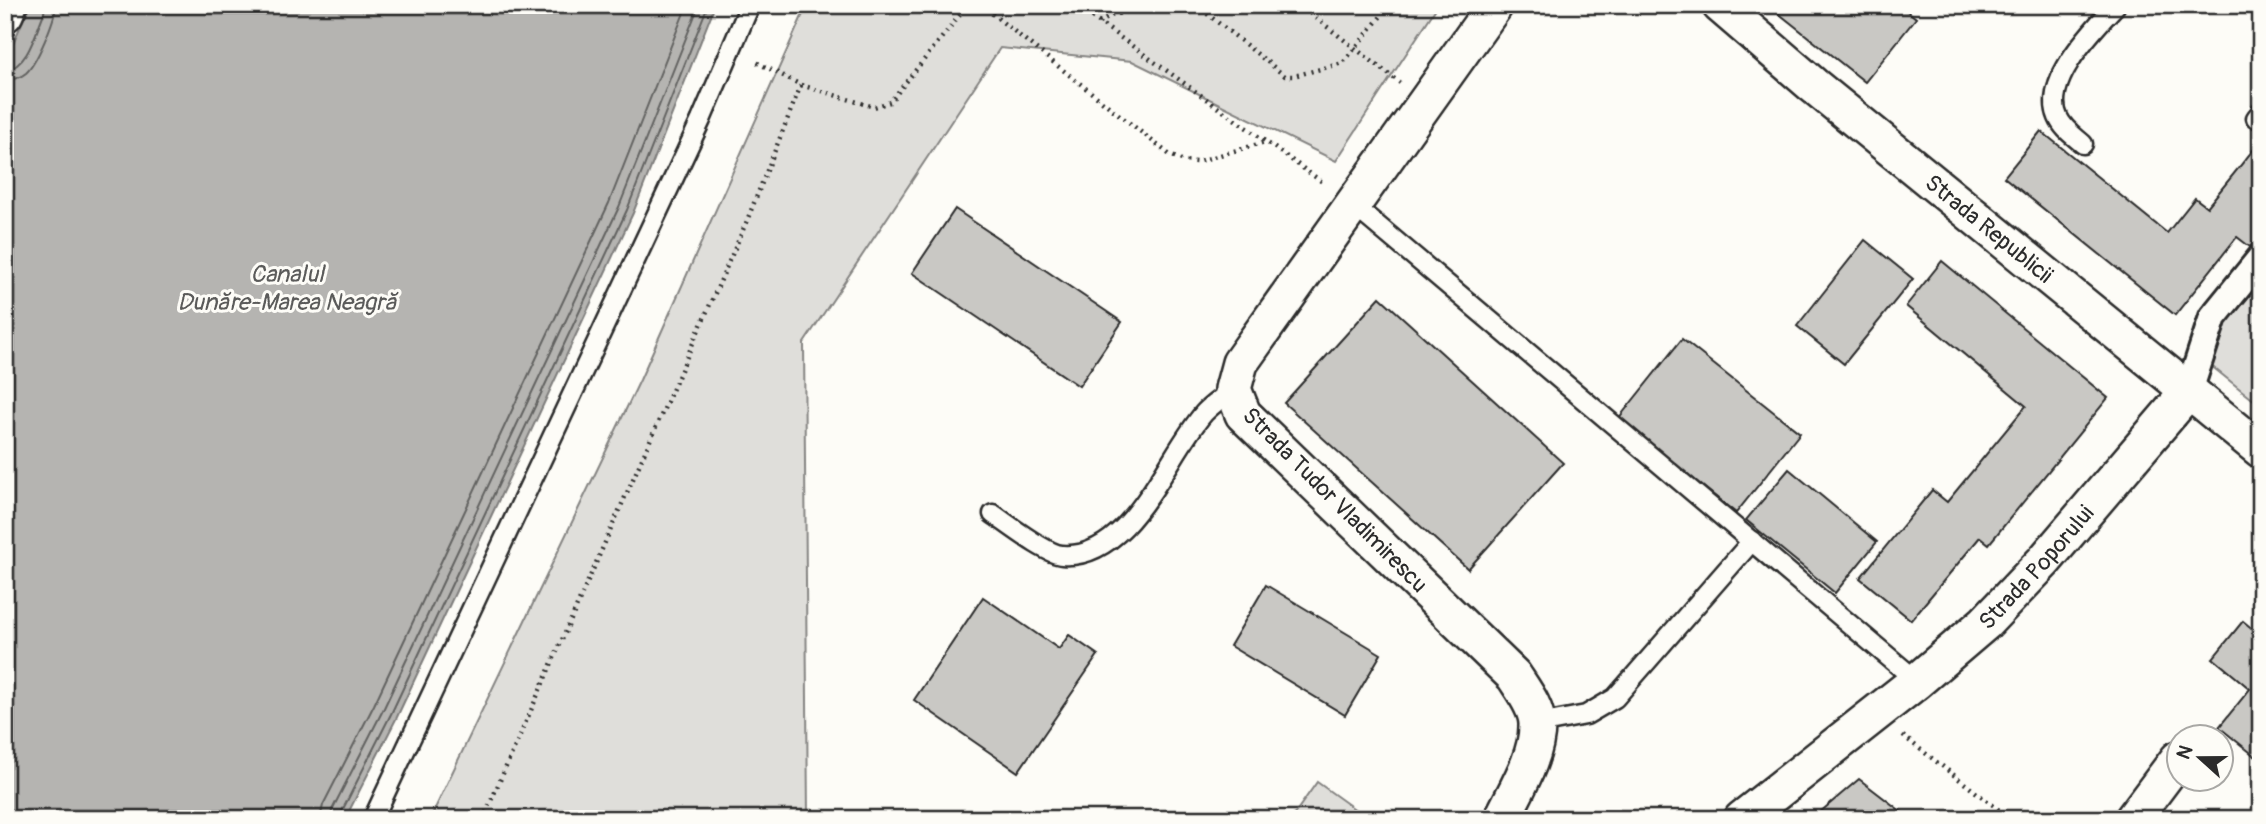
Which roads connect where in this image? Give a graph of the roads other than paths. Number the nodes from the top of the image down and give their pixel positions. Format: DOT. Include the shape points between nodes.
graph roads {
  1 [pos="9,5"];
  2 [pos="750,5"];
  3 [pos="1495,5"];
  4 [pos="1720,5"];
  5 [pos="2116,5"];
  6 [pos="5,14"];
  7 [pos="2083,144"];
  8 [pos="1352,204"];
  9 [pos="2261,258"];
  10 [pos="1233,389"];
  11 [pos="2189,391"];
  12 [pos="2261,450"];
  13 [pos="993,514"];
  14 [pos="1752,541"];
  15 [pos="1917,681"];
  16 [pos="1538,724"];
  17 [pos="2164,779"];
  18 [pos="373,819"];
  19 [pos="1502,819"];
  20 [pos="1742,819"];
  21 [pos="2133,819"];
  1 -- 6 [label="street"];
  2 -- 18 [label="lane" via="701,120"];
  3 -- 8 [label="street, Strada Tudor Vladimirescu"];
  4 -- 11 [label="street, Strada Republicii"];
  5 -- 7 [label="lane" via="2079,46 2066,67 2055,102 2063,127"];
  8 -- 10 [label="street, Strada Tudor Vladimirescu" via="1240,363"];
  8 -- 14 [label="lane"];
  9 -- 11 [label="street, Strada Poporului" via="2213,317"];
  10 -- 13 [label="lane" via="1204,412 1130,523 1091,551 1060,555"];
  10 -- 16 [label="street, Strada Tudor Vladimirescu" via="1243,414 1514,676"];
  11 -- 12 [label="street, Strada Republicii"];
  11 -- 15 [label="street, Strada Poporului" via="2044,561 1985,623"];
  14 -- 15 [label="lane"];
  14 -- 16 [label="lane" via="1615,698 1586,715"];
  15 -- 20 [label="street, Strada Poporului"];
  16 -- 19 [label="street" via="1531,757"];
  17 -- 21 [label="street"];
}
